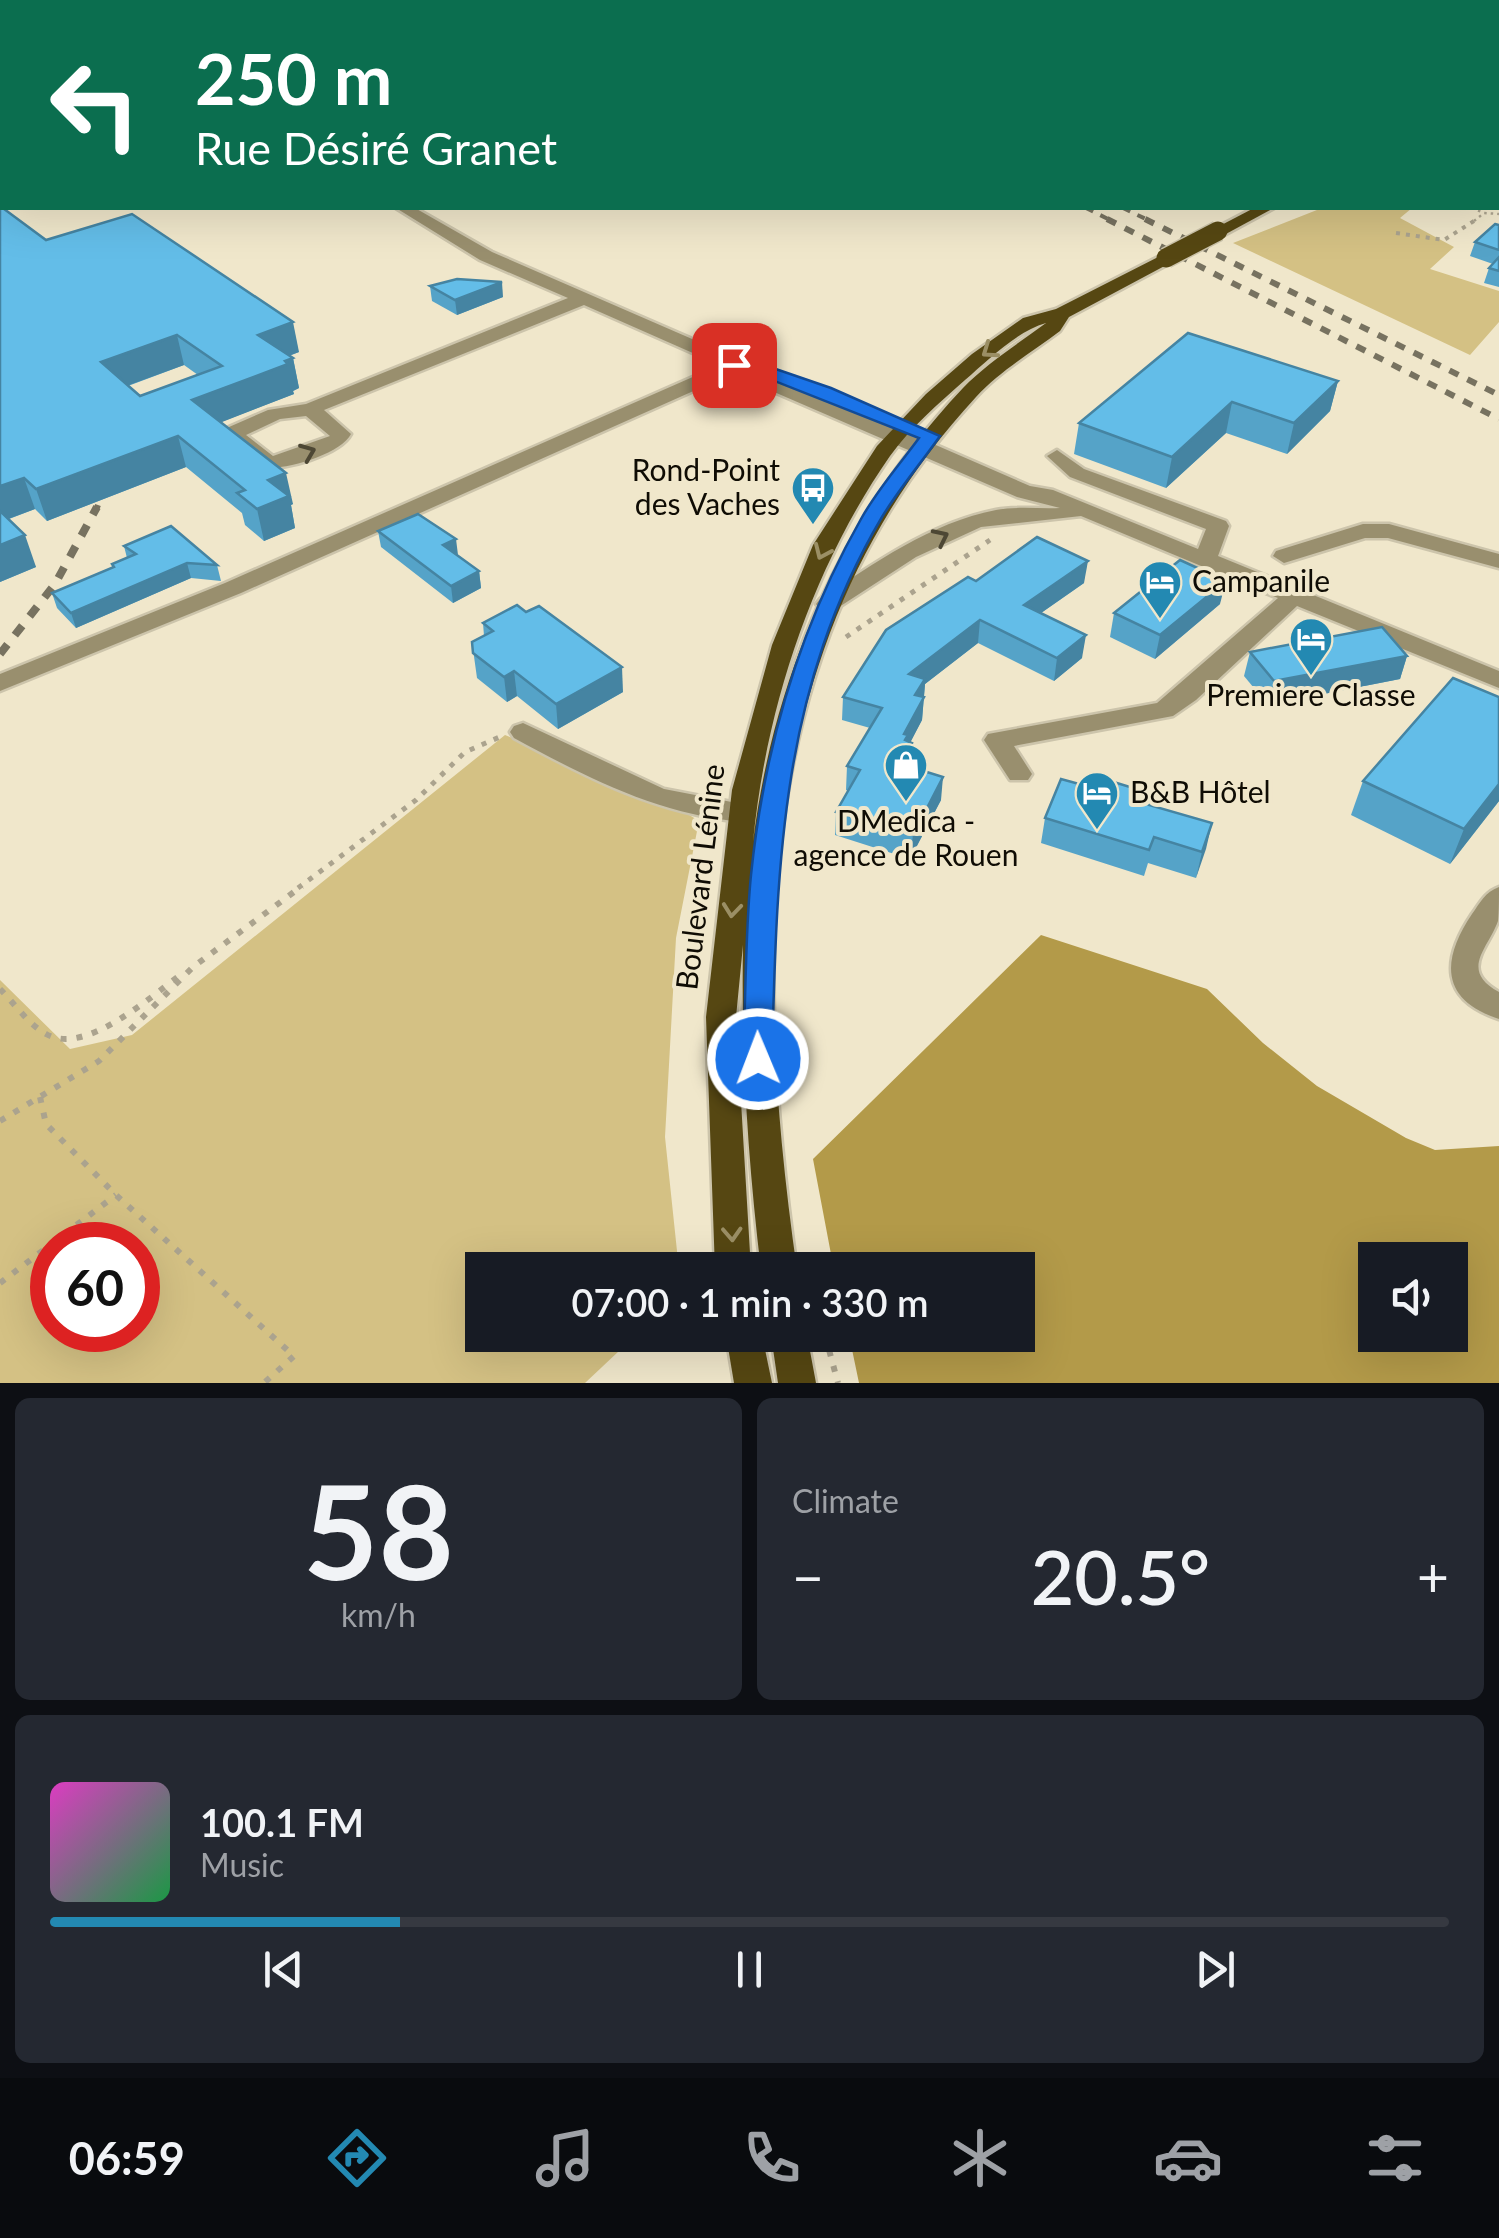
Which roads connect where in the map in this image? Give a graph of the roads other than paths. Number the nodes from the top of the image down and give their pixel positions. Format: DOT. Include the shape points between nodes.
graph roads {
  1 [pos="412,210"];
  2 [pos="1262,210"];
  3 [pos="585,298"];
  4 [pos="1062,312"];
  5 [pos="739,367"];
  6 [pos="310,409"];
  7 [pos="902,432"];
  8 [pos="925,442"];
  9 [pos="1058,456"];
  10 [pos="1082,509"];
  11 [pos="1284,556"];
  12 [pos="1205,560"];
  13 [pos="1499,561"];
  14 [pos="1294,596"];
  15 [pos="828,604"];
  16 [pos="1499,680"];
  17 [pos="0,683"];
  18 [pos="522,732"];
  19 [pos="1019,774"];
  20 [pos="742,813"];
  21 [pos="1499,898"];
  22 [pos="1499,1007"];
  23 [pos="733,1252"];
  24 [pos="776,1252"];
  25 [pos="747,1352"];
  26 [pos="791,1352"];
  27 [pos="752,1383"];
  28 [pos="796,1383"];
  1 -- 3 [label="street" via="486,256"];
  2 -- 4 [label="main road, Boulevard Lénine, bridge"];
  3 -- 5 [label="street"];
  3 -- 6 [label="street"];
  4 -- 7 [label="main road, Boulevard Lénine, one-way" via="1030,322 980,358"];
  4 -- 8 [label="main road, Boulevard Lénine" via="1054,327 973,389"];
  5 -- 7 [label="street"];
  5 -- 17 [label="street"];
  7 -- 8 [label="street"];
  7 -- 20 [label="main road, Boulevard Lénine, one-way" via="871,468 824,546 790,628"];
  8 -- 10 [label="street" via="1025,492"];
  8 -- 15 [label="main road, Boulevard Lénine" via="872,516"];
  9 -- 12 [label="street" via="1077,473 1218,526"];
  10 -- 12 [label="street"];
  15 -- 10 [label="street, one-way" via="951,531 999,516"];
  11 -- 13 [label="street" via="1363,530"];
  12 -- 14 [label="street"];
  14 -- 16 [label="street"];
  14 -- 19 [label="street" via="1164,710 997,740"];
  15 -- 24 [label="main road, Boulevard Lénine" via="800,676 780,762 760,906 756,1026"];
  18 -- 20 [label="street" via="662,802"];
  20 -- 23 [label="main road, Boulevard Lénine, one-way" via="720,1016"];
  21 -- 22 [label="street" via="1463,950 1464,979"];
  25 -- 27 [label="main road"];
  26 -- 28 [label="main road"];
}
